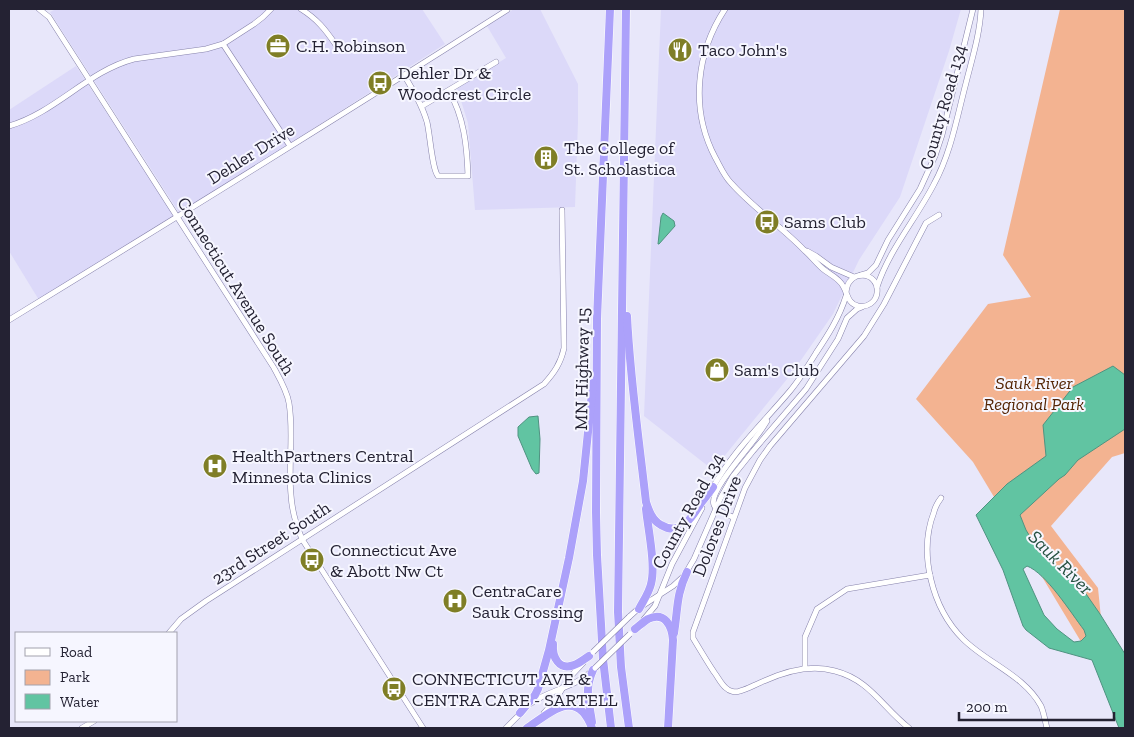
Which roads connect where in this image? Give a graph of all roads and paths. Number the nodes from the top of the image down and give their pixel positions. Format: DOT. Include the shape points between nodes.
graph roads {
  1 [pos="39,9"];
  2 [pos="271,9"];
  3 [pos="301,9"];
  4 [pos="610,9"];
  5 [pos="626,9"];
  6 [pos="725,9"];
  7 [pos="972,9"];
  8 [pos="981,9"];
  9 [pos="507,10"];
  10 [pos="224,44"];
  11 [pos="336,45"];
  12 [pos="496,62"];
  13 [pos="404,75"];
  14 [pos="90,80"];
  15 [pos="449,91"];
  16 [pos="422,106"];
  17 [pos="9,126"];
  18 [pos="290,146"];
  19 [pos="562,210"];
  20 [pos="939,215"];
  21 [pos="178,217"];
  22 [pos="804,249"];
  23 [pos="623,269"];
  24 [pos="857,276"];
  25 [pos="877,288"];
  26 [pos="846,294"];
  27 [pos="865,306"];
  28 [pos="597,319"];
  29 [pos="9,320"];
  30 [pos="778,404"];
  31 [pos="643,476"];
  32 [pos="713,487"];
  33 [pos="941,498"];
  34 [pos="716,509"];
  35 [pos="733,517"];
  36 [pos="302,539"];
  37 [pos="687,572"];
  38 [pos="930,575"];
  39 [pos="660,595"];
  40 [pos="639,609"];
  41 [pos="554,624"];
  42 [pos="632,631"];
  43 [pos="170,632"];
  44 [pos="673,640"];
  45 [pos="591,654"];
  46 [pos="805,668"];
  47 [pos="594,669"];
  48 [pos="562,688"];
  49 [pos="520,713"];
  50 [pos="423,728"];
  51 [pos="506,728"];
  52 [pos="526,728"];
  53 [pos="593,728"];
  54 [pos="611,728"];
  55 [pos="629,728"];
  56 [pos="668,728"];
  57 [pos="909,728"];
  58 [pos="1047,728"];
  1 -- 14 [label="street, Connecticut Avenue South" via="49,17"];
  2 -- 10 [label="street"];
  3 -- 11 [label="street" via="323,27"];
  4 -- 28 [label="highway, MN Highway 15"];
  5 -- 23 [label="highway"];
  6 -- 22 [label="street" via="710,37 701,71 700,104 708,143 730,182"];
  7 -- 24 [label="street, County Road 134" via="935,156 920,189 876,265 868,273"];
  8 -- 25 [label="street, County Road 134" via="978,35 950,146 925,201 884,269"];
  9 -- 13 [label="street, Dehler Drive"];
  10 -- 14 [label="street" via="134,58"];
  10 -- 18 [label="street"];
  12 -- 15 [label="street"];
  13 -- 16 [label="street"];
  13 -- 18 [label="street, Dehler Drive"];
  14 -- 17 [label="street" via="29,119"];
  14 -- 21 [label="street, Connecticut Avenue South"];
  15 -- 16 [label="street"];
  15 -- 16 [label="street" via="463,127 468,176 436,174"];
  18 -- 21 [label="street, Dehler Drive"];
  19 -- 36 [label="street, 23rd Street South" via="564,348 562,359 551,377"];
  20 -- 35 [label="street, Dolores Drive" via="926,223 864,336 760,460"];
  21 -- 29 [label="street, Dehler Drive"];
  21 -- 36 [label="street, Connecticut Avenue South" via="283,384 291,422 290,494"];
  22 -- 24 [label="street" via="831,267"];
  22 -- 26 [label="street" via="843,285"];
  23 -- 31 [label="highway"];
  23 -- 55 [label="highway" via="618,612"];
  24 -- 25 [label="street" via="869,277"];
  24 -- 26 [label="street" via="848,284"];
  25 -- 27 [label="street" via="873,302"];
  26 -- 27 [label="street" via="856,306"];
  26 -- 30 [label="street, County Road 134" via="835,325 805,371"];
  27 -- 34 [label="street, County Road 134" via="847,318 810,383 742,464"];
  28 -- 41 [label="highway" via="583,482"];
  28 -- 54 [label="highway, MN Highway 15" via="597,555"];
  30 -- 32 [label="street, County Road 134" via="736,453"];
  30 -- 34 [label="street" via="723,480 713,499"];
  31 -- 32 [label="highway" via="651,516 662,526 671,528 691,520"];
  31 -- 40 [label="highway" via="652,583"];
  32 -- 39 [label="street, County Road 134" via="672,564"];
  33 -- 38 [label="street" via="934,511 928,539"];
  34 -- 35 [label="street"];
  34 -- 37 [label="street, County Road 134"];
  35 -- 46 [label="street, Dolores Drive" via="693,638 722,684 735,692"];
  36 -- 43 [label="street, 23rd Street South" via="189,612"];
  36 -- 50 [label="street, Connecticut Avenue South"];
  37 -- 39 [label="street, County Road 134"];
  37 -- 44 [label="highway" via="678,594"];
  38 -- 46 [label="street" via="847,589 817,609 805,637"];
  38 -- 58 [label="street" via="938,603 949,622 963,639 1024,685 1041,707"];
  39 -- 40 [label="street, County Road 134"];
  39 -- 42 [label="street, County Road 134" via="656,606"];
  40 -- 45 [label="street, County Road 134, bridge"];
  41 -- 45 [label="highway" via="552,650 560,664 565,667 574,665"];
  41 -- 49 [label="highway" via="538,689"];
  42 -- 44 [label="highway" via="650,618 663,618 670,626"];
  42 -- 47 [label="street, County Road 134, bridge"];
  44 -- 56 [label="highway"];
  45 -- 48 [label="street, County Road 134"];
  46 -- 57 [label="street, Dolores Drive" via="835,670 855,679"];
  47 -- 48 [label="street, County Road 134"];
  47 -- 53 [label="highway" via="587,684"];
  48 -- 49 [label="street, County Road 134" via="539,698"];
  48 -- 52 [label="street, County Road 134" via="546,712"];
  49 -- 51 [label="street, County Road 134"];
  52 -- 53 [label="highway" via="567,705 584,712"];
}
